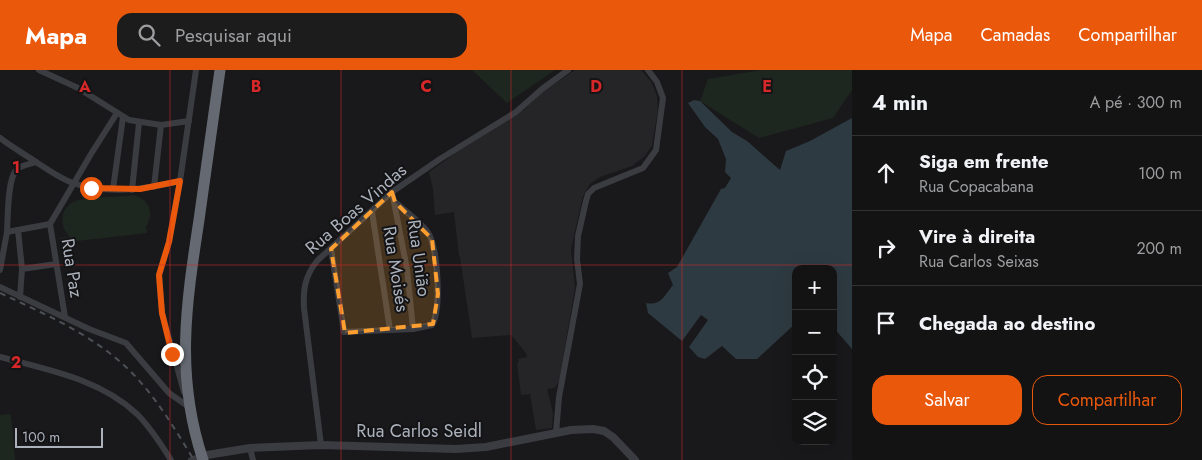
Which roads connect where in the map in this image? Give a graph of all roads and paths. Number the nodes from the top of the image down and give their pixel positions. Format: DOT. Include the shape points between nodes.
graph roads {
  1 [pos="39,70"];
  2 [pos="196,70"];
  3 [pos="220,70"];
  4 [pos="568,70"];
  5 [pos="648,70"];
  6 [pos="120,115"];
  7 [pos="189,121"];
  8 [pos="139,123"];
  9 [pos="161,125"];
  10 [pos="0,138"];
  11 [pos="36,162"];
  12 [pos="180,181"];
  13 [pos="73,184"];
  14 [pos="154,187"];
  15 [pos="113,190"];
  16 [pos="132,190"];
  17 [pos="392,192"];
  18 [pos="395,202"];
  19 [pos="372,212"];
  20 [pos="50,224"];
  21 [pos="18,230"];
  22 [pos="7,232"];
  23 [pos="331,249"];
  24 [pos="56,264"];
  25 [pos="22,269"];
  26 [pos="0,270"];
  27 [pos="0,287"];
  28 [pos="20,297"];
  29 [pos="65,316"];
  30 [pos="414,329"];
  31 [pos="390,330"];
  32 [pos="0,357"];
  33 [pos="189,407"];
  34 [pos="556,433"];
  35 [pos="321,445"];
  36 [pos="250,448"];
  37 [pos="202,458"];
  38 [pos="172,460"];
  39 [pos="191,460"];
  40 [pos="252,460"];
  41 [pos="635,460"];
  1 -- 6 [label="street" via="78,88"];
  2 -- 7 [label="street"];
  3 -- 37 [label="highway, bridge" via="185,332 188,400"];
  4 -- 17 [label="street, Rua Boas Vindas" via="516,112 440,158"];
  5 -- 34 [label="street" via="663,98 656,150 643,168 594,188 588,194 584,208 577,248 580,288 559,397"];
  6 -- 8 [label="street"];
  6 -- 13 [label="street"];
  6 -- 15 [label="street"];
  7 -- 9 [label="street"];
  7 -- 12 [label="street"];
  8 -- 9 [label="street"];
  8 -- 16 [label="street"];
  9 -- 14 [label="street"];
  10 -- 11 [label="street"];
  11 -- 13 [label="street"];
  11 -- 22 [label="street" via="14,174"];
  12 -- 14 [label="street"];
  12 -- 33 [label="street" via="158,284 172,354"];
  13 -- 15 [label="street"];
  13 -- 20 [label="street"];
  14 -- 16 [label="street"];
  15 -- 16 [label="street"];
  17 -- 18 [label="street, Rua União"];
  17 -- 19 [label="street, Rua Boas Vindas"];
  18 -- 30 [label="street, Rua União"];
  18 -- 30 [label="street" via="427,231 434,247 438,281 434,323"];
  19 -- 23 [label="street, Rua Boas Vindas"];
  19 -- 31 [label="street, Rua Moisés"];
  20 -- 21 [label="street"];
  20 -- 24 [label="street, Rua Paz"];
  21 -- 22 [label="street"];
  21 -- 25 [label="street"];
  22 -- 26 [label="street"];
  23 -- 31 [label="street" via="344,332"];
  23 -- 35 [label="street, Rua Boas Vindas" via="309,271 303,294"];
  24 -- 25 [label="street"];
  24 -- 29 [label="street, Rua Paz"];
  25 -- 28 [label="street"];
  27 -- 28 [label="street"];
  28 -- 29 [label="street"];
  29 -- 33 [label="street" via="89,330 126,343 169,393"];
  30 -- 31 [label="street"];
  32 -- 38 [label="street" via="91,383 116,396 139,416"];
  33 -- 37 [label="street"];
  34 -- 35 [label="street, Rua Carlos Seidl" via="486,447 456,449"];
  34 -- 41 [label="street, Rua Carlos Seidl" via="584,428 604,431"];
  35 -- 36 [label="street, Rua Carlos Seidl"];
  36 -- 37 [label="street, Rua Carlos Seidl"];
  36 -- 40 [label="street"];
  37 -- 39 [label="street, Rua Carlos Seidl"];
}
